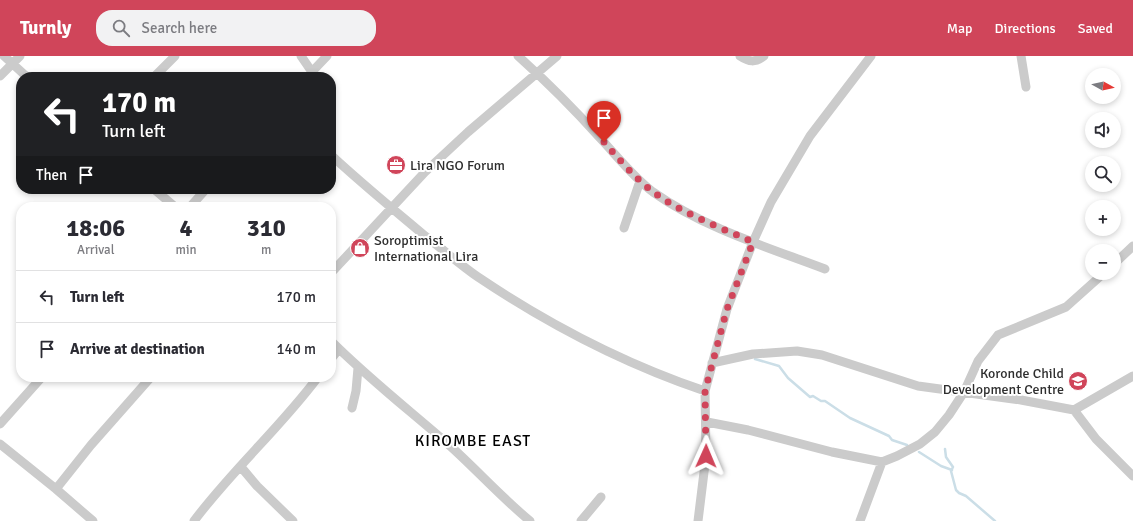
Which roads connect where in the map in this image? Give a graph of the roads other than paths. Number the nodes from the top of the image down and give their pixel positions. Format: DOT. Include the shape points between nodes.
graph roads {
  1 [pos="4,56"];
  2 [pos="20,56"];
  3 [pos="175,56"];
  4 [pos="301,56"];
  5 [pos="327,56"];
  6 [pos="518,56"];
  7 [pos="557,56"];
  8 [pos="740,56"];
  9 [pos="764,56"];
  10 [pos="871,56"];
  11 [pos="1021,56"];
  12 [pos="13,64"];
  13 [pos="22,72"];
  14 [pos="159,72"];
  15 [pos="308,72"];
  16 [pos="311,72"];
  17 [pos="538,74"];
  18 [pos="0,76"];
  19 [pos="1026,87"];
  20 [pos="336,159"];
  21 [pos="640,181"];
  22 [pos="160,194"];
  23 [pos="202,194"];
  24 [pos="169,202"];
  25 [pos="194,202"];
  26 [pos="390,208"];
  27 [pos="624,228"];
  28 [pos="753,242"];
  29 [pos="1133,246"];
  30 [pos="1121,257"];
  31 [pos="336,267"];
  32 [pos="825,269"];
  33 [pos="1096,280"];
  34 [pos="336,346"];
  35 [pos="339,349"];
  36 [pos="336,353"];
  37 [pos="712,363"];
  38 [pos="358,368"];
  39 [pos="1133,376"];
  40 [pos="38,382"];
  41 [pos="147,382"];
  42 [pos="314,382"];
  43 [pos="705,391"];
  44 [pos="964,392"];
  45 [pos="352,408"];
  46 [pos="1074,410"];
  47 [pos="706,422"];
  48 [pos="0,424"];
  49 [pos="0,444"];
  50 [pos="882,462"];
  51 [pos="241,467"];
  52 [pos="1133,476"];
  53 [pos="56,489"];
  54 [pos="601,497"];
  55 [pos="93,521"];
  56 [pos="194,521"];
  57 [pos="293,521"];
  58 [pos="530,521"];
  59 [pos="581,521"];
  60 [pos="698,521"];
  61 [pos="860,521"];
  1 -- 12 [label="street"];
  2 -- 12 [label="street"];
  3 -- 14 [label="street"];
  4 -- 15 [label="street"];
  5 -- 16 [label="street"];
  6 -- 17 [label="street"];
  7 -- 17 [label="street"];
  8 -- 9 [label="street" via="755,62"];
  10 -- 28 [label="street" via="806,143 771,202"];
  11 -- 19 [label="street"];
  12 -- 13 [label="street"];
  12 -- 18 [label="street"];
  17 -- 21 [label="street"];
  17 -- 26 [label="street" via="468,132"];
  20 -- 26 [label="street"];
  21 -- 27 [label="street"];
  21 -- 28 [label="street" via="679,207"];
  22 -- 24 [label="street"];
  23 -- 25 [label="street"];
  26 -- 31 [label="street"];
  26 -- 43 [label="street" via="477,276 547,320 662,376"];
  28 -- 32 [label="street"];
  28 -- 37 [label="street" via="727,309"];
  29 -- 30 [label="street"];
  33 -- 44 [label="street" via="1066,307 998,336 978,361"];
  34 -- 35 [label="street"];
  35 -- 36 [label="street"];
  35 -- 38 [label="street"];
  37 -- 43 [label="street"];
  37 -- 44 [label="street" via="753,354 798,351 822,355 907,383 937,390"];
  38 -- 45 [label="street"];
  38 -- 58 [label="street" via="456,451 510,505"];
  39 -- 46 [label="street"];
  40 -- 48 [label="street"];
  41 -- 53 [label="street"];
  42 -- 51 [label="street"];
  43 -- 47 [label="street"];
  44 -- 46 [label="street"];
  44 -- 50 [label="street" via="949,415 920,444"];
  46 -- 52 [label="street" via="1096,439"];
  47 -- 50 [label="street"];
  47 -- 60 [label="street" via="706,456"];
  49 -- 53 [label="street"];
  50 -- 61 [label="street"];
  51 -- 56 [label="street"];
  51 -- 57 [label="street"];
  53 -- 55 [label="street"];
  54 -- 59 [label="street"];
}
